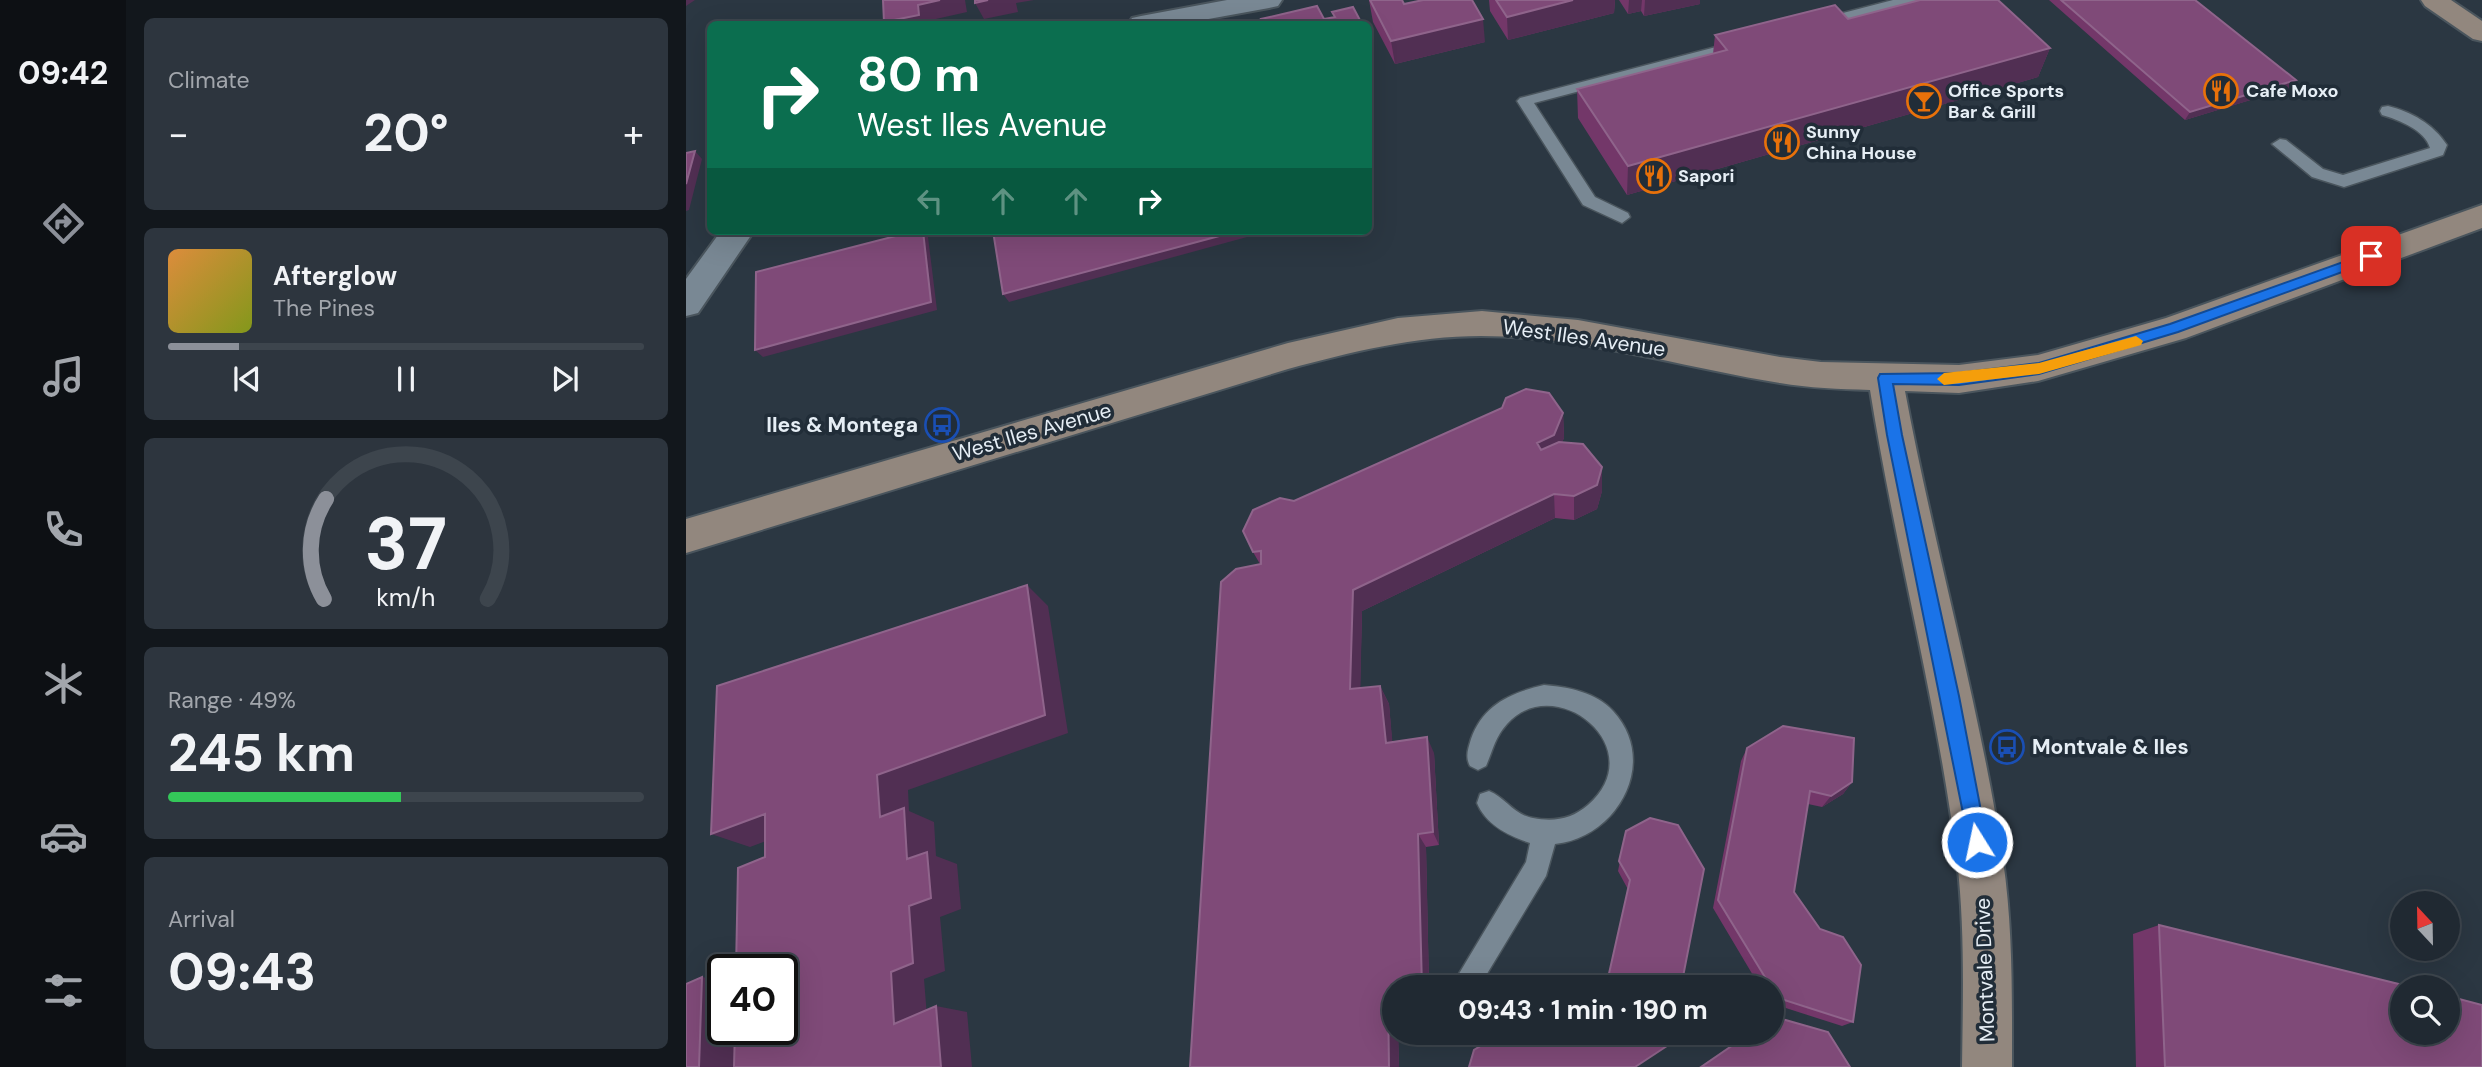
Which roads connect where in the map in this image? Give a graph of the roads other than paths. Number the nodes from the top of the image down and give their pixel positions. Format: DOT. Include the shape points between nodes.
graph roads {
  1 [pos="1269,0"];
  2 [pos="1910,0"];
  3 [pos="2434,0"];
  4 [pos="1157,21"];
  5 [pos="1804,28"];
  6 [pos="2482,33"];
  7 [pos="1751,42"];
  8 [pos="2388,111"];
  9 [pos="2280,144"];
  10 [pos="2482,216"];
  11 [pos="1622,217"];
  12 [pos="735,235"];
  13 [pos="686,304"];
  14 [pos="1885,378"];
  15 [pos="686,536"];
  16 [pos="1478,758"];
  17 [pos="1489,803"];
  18 [pos="1545,834"];
  19 [pos="1471,975"];
  20 [pos="1987,1067"];
  1 -- 4 [label="street"];
  2 -- 5 [label="lane"];
  3 -- 6 [label="street"];
  7 -- 11 [label="lane" via="1525,101 1589,201"];
  8 -- 9 [label="lane" via="2408,117 2432,135 2439,145 2437,151 2344,181 2317,175"];
  10 -- 14 [label="street, West Iles Avenue" via="2095,354 2039,368 1959,379"];
  12 -- 13 [label="street"];
  14 -- 15 [label="street, West Iles Avenue" via="1780,370 1509,325 1409,330 1288,356"];
  14 -- 20 [label="street, Montvale Drive" via="1979,853"];
  16 -- 18 [label="lane" via="1486,733 1499,715 1518,702 1539,695 1562,695 1601,714 1614,731 1621,754 1620,778 1610,800 1593,819 1571,830"];
  17 -- 18 [label="lane" via="1521,829"];
  18 -- 19 [label="lane" via="1536,867"];
}
